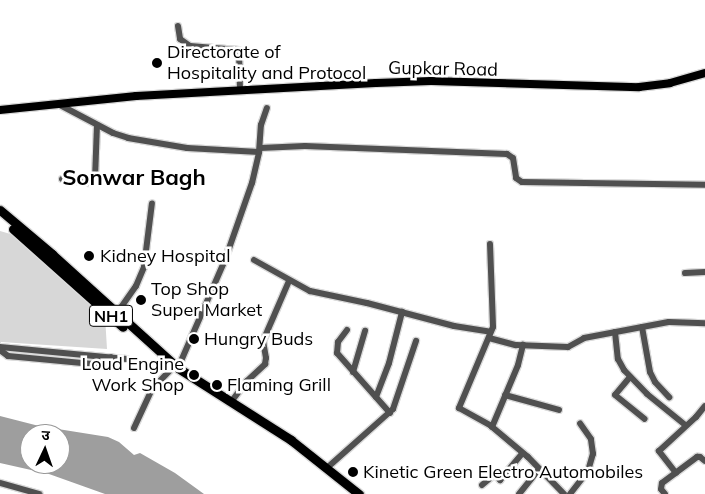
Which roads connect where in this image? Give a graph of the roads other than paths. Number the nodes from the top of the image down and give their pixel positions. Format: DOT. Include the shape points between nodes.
graph roads {
  1 [pos="178,26"];
  2 [pos="705,73"];
  3 [pos="240,91"];
  4 [pos="60,105"];
  5 [pos="267,108"];
  6 [pos="0,110"];
  7 [pos="97,125"];
  8 [pos="259,150"];
  9 [pos="62,178"];
  10 [pos="705,185"];
  11 [pos="152,203"];
  12 [pos="0,210"];
  13 [pos="0,218"];
  14 [pos="490,244"];
  15 [pos="254,260"];
  16 [pos="705,272"];
  17 [pos="684,273"];
  18 [pos="289,281"];
  19 [pos="402,312"];
  20 [pos="117,313"];
  21 [pos="705,323"];
  22 [pos="642,327"];
  23 [pos="346,330"];
  24 [pos="365,331"];
  25 [pos="492,332"];
  26 [pos="615,332"];
  27 [pos="488,338"];
  28 [pos="416,341"];
  29 [pos="523,345"];
  30 [pos="0,349"];
  31 [pos="126,359"];
  32 [pos="174,368"];
  33 [pos="354,372"];
  34 [pos="630,377"];
  35 [pos="505,395"];
  36 [pos="376,397"];
  37 [pos="669,397"];
  38 [pos="231,402"];
  39 [pos="705,406"];
  40 [pos="559,410"];
  41 [pos="390,413"];
  42 [pos="646,418"];
  43 [pos="580,423"];
  44 [pos="684,424"];
  45 [pos="492,427"];
  46 [pos="134,428"];
  47 [pos="523,453"];
  48 [pos="705,461"];
  49 [pos="328,467"];
  50 [pos="539,469"];
  51 [pos="676,473"];
  52 [pos="0,483"];
  53 [pos="482,485"];
  54 [pos="39,494"];
  55 [pos="359,494"];
  56 [pos="519,494"];
  57 [pos="565,494"];
  58 [pos="665,494"];
  1 -- 3 [label="street" via="180,39 190,46 239,50"];
  2 -- 3 [label="main road, Gupkar Road" via="670,83 639,87 431,81"];
  3 -- 4 [label="main road, Gupkar Road" via="136,96"];
  4 -- 6 [label="main road, Gupkar Road"];
  4 -- 7 [label="street"];
  5 -- 8 [label="street" via="261,125"];
  7 -- 8 [label="street" via="128,138 164,145 207,150"];
  7 -- 9 [label="street" via="95,179 90,183"];
  8 -- 10 [label="street" via="305,146 508,154 514,162 516,178 522,182"];
  8 -- 32 [label="street" via="255,175 225,260"];
  11 -- 20 [label="street" via="144,267 136,286"];
  12 -- 20 [label="highway, NH1"];
  13 -- 32 [label="highway, NH1"];
  14 -- 25 [label="street"];
  15 -- 18 [label="street"];
  16 -- 17 [label="street"];
  18 -- 19 [label="street" via="310,292"];
  18 -- 38 [label="street" via="263,341 266,361"];
  19 -- 25 [label="street"];
  19 -- 36 [label="street" via="390,362"];
  20 -- 32 [label="highway, NH1"];
  21 -- 22 [label="street" via="677,321"];
  22 -- 26 [label="street"];
  22 -- 37 [label="street" via="650,372"];
  23 -- 33 [label="street" via="336,350"];
  24 -- 33 [label="street"];
  25 -- 27 [label="street"];
  26 -- 29 [label="street" via="584,338 568,347"];
  26 -- 34 [label="street" via="618,359"];
  27 -- 29 [label="street"];
  27 -- 45 [label="street" via="459,408"];
  28 -- 41 [label="street" via="399,398"];
  29 -- 35 [label="street"];
  30 -- 31 [label="street"];
  32 -- 38 [label="highway, NH1"];
  32 -- 46 [label="street" via="152,389"];
  33 -- 36 [label="street"];
  34 -- 42 [label="street" via="615,395"];
  34 -- 44 [label="street"];
  35 -- 40 [label="street"];
  35 -- 45 [label="street"];
  36 -- 41 [label="street"];
  38 -- 49 [label="highway, NH1"];
  39 -- 51 [label="street" via="659,451"];
  41 -- 49 [label="street"];
  43 -- 57 [label="street" via="591,439 593,454 588,471"];
  45 -- 47 [label="street"];
  47 -- 50 [label="street"];
  47 -- 53 [label="street" via="500,480 495,474"];
  48 -- 51 [label="street" via="698,457"];
  49 -- 55 [label="highway, NH1"];
  50 -- 56 [label="street"];
  50 -- 57 [label="street"];
  51 -- 58 [label="street" via="661,485"];
  52 -- 54 [label="street"];
}
